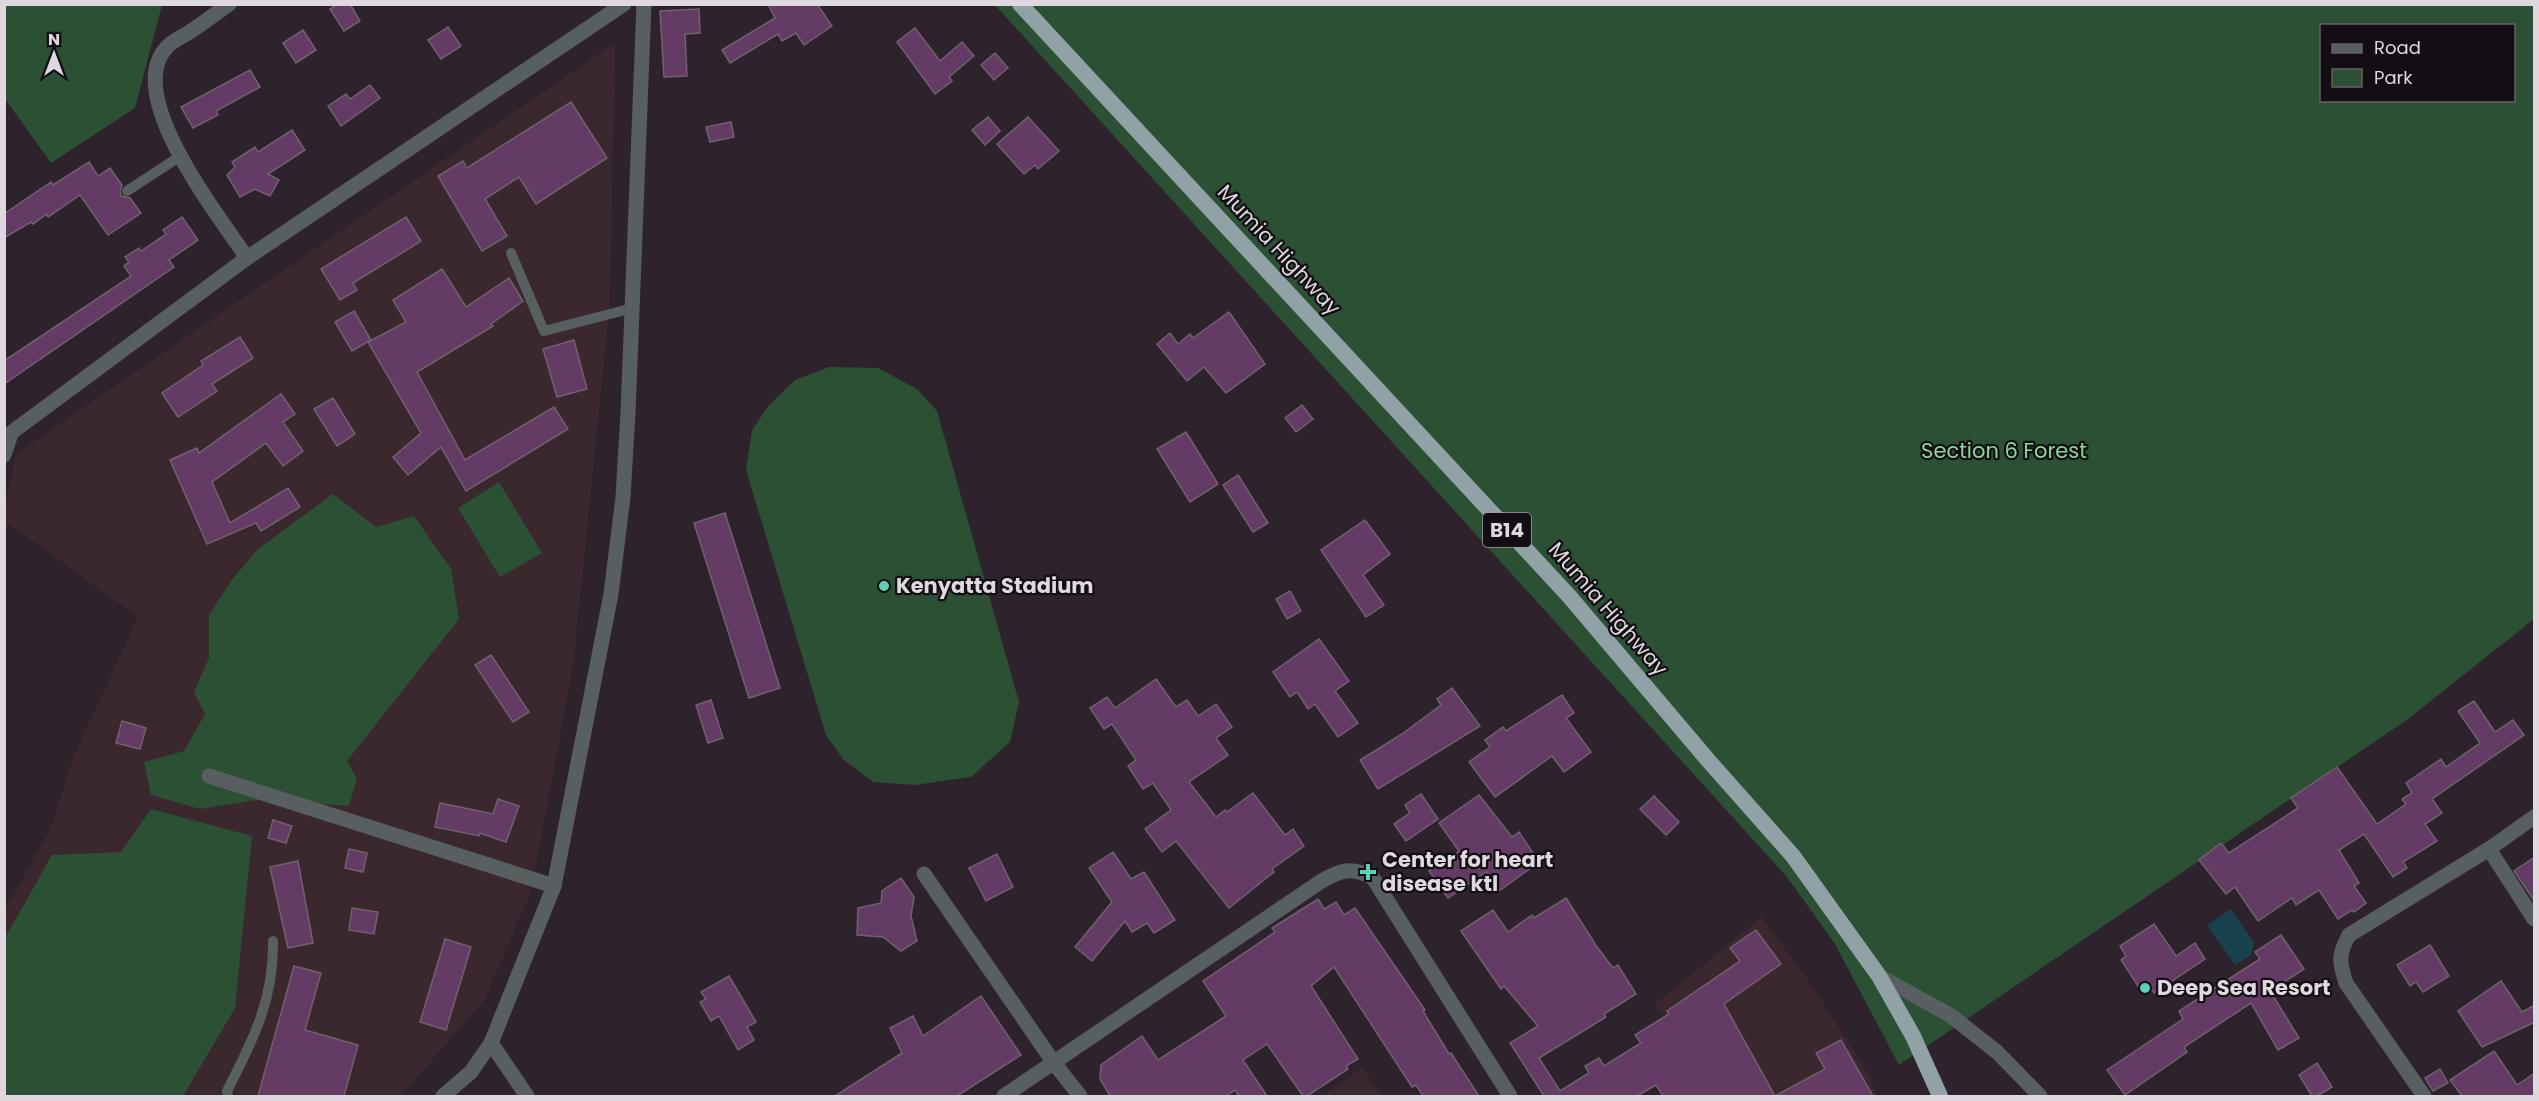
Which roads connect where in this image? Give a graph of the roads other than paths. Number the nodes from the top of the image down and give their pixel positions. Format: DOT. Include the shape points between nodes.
graph roads {
  1 [pos="229,4"];
  2 [pos="624,4"];
  3 [pos="644,4"];
  4 [pos="1020,4"];
  5 [pos="179,157"];
  6 [pos="127,191"];
  7 [pos="511,253"];
  8 [pos="247,258"];
  9 [pos="633,308"];
  10 [pos="8,436"];
  11 [pos="4,455"];
  12 [pos="209,776"];
  13 [pos="2535,818"];
  14 [pos="2489,849"];
  15 [pos="924,874"];
  16 [pos="554,886"];
  17 [pos="2535,919"];
  18 [pos="273,941"];
  19 [pos="1879,976"];
  20 [pos="491,1043"];
  21 [pos="1054,1063"];
  22 [pos="228,1096"];
  23 [pos="443,1096"];
  24 [pos="527,1096"];
  25 [pos="1004,1096"];
  26 [pos="1080,1096"];
  27 [pos="1510,1096"];
  28 [pos="1940,1096"];
  29 [pos="2040,1096"];
  30 [pos="2424,1096"];
  1 -- 5 [label="street" via="167,47 157,64 154,89"];
  2 -- 8 [label="street"];
  3 -- 9 [label="street"];
  4 -- 19 [label="highway, Mumia Highway / B14" via="1569,597 1793,856"];
  5 -- 6 [label="lane"];
  5 -- 8 [label="street"];
  7 -- 9 [label="lane" via="544,331"];
  8 -- 10 [label="street"];
  9 -- 16 [label="street" via="623,497 611,594"];
  10 -- 11 [label="street"];
  12 -- 16 [label="street"];
  13 -- 14 [label="street"];
  14 -- 17 [label="street"];
  14 -- 30 [label="street" via="2349,935 2340,950 2346,983"];
  15 -- 21 [label="street"];
  16 -- 20 [label="street"];
  18 -- 22 [label="lane" via="273,966 259,1027"];
  19 -- 28 [label="highway, Mumia Highway / B14" via="1913,1036"];
  19 -- 29 [label="street" via="1950,1015 1997,1052"];
  20 -- 23 [label="street" via="471,1072"];
  20 -- 24 [label="street"];
  21 -- 25 [label="street"];
  21 -- 26 [label="street"];
  21 -- 27 [label="street" via="1320,882 1349,869 1373,878"];
}
